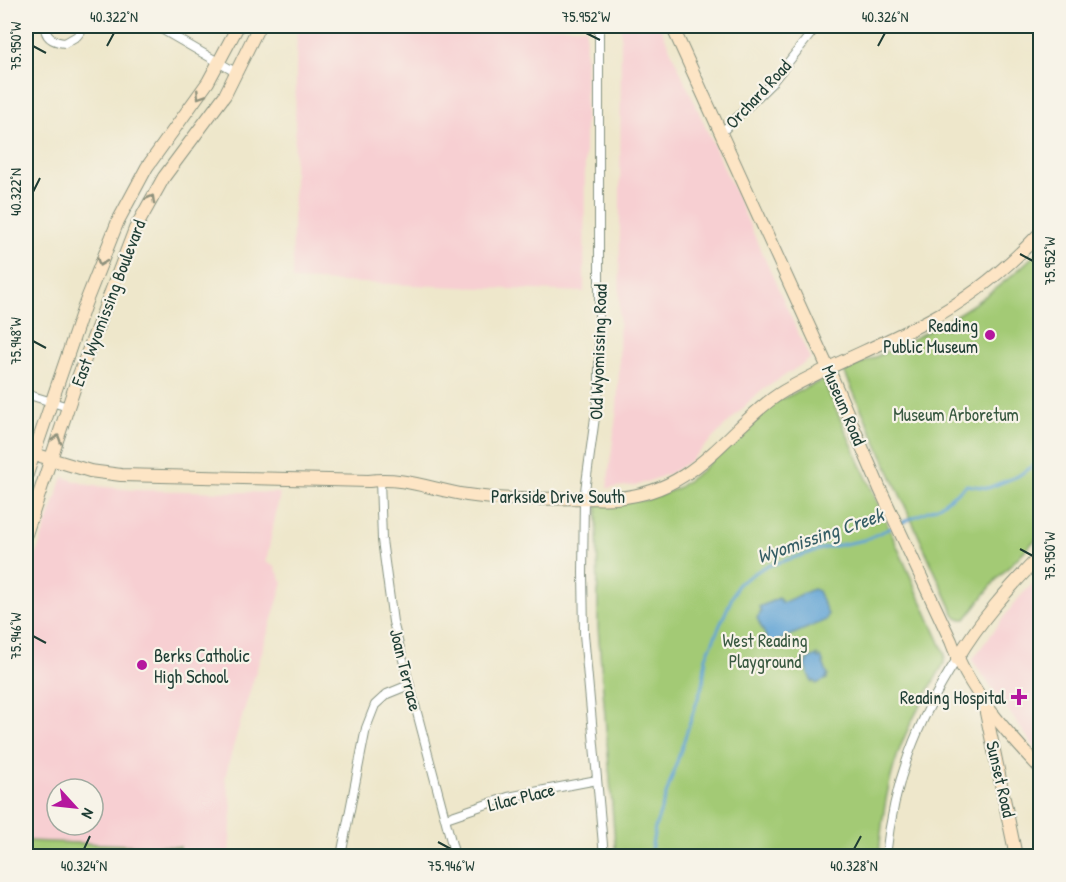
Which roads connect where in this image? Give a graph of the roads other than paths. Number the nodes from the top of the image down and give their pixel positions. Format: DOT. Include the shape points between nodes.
graph roads {
  1 [pos="45,26"];
  2 [pos="85,26"];
  3 [pos="156,26"];
  4 [pos="238,26"];
  5 [pos="259,26"];
  6 [pos="599,26"];
  7 [pos="672,26"];
  8 [pos="817,26"];
  9 [pos="220,63"];
  10 [pos="237,74"];
  11 [pos="720,134"];
  12 [pos="1041,233"];
  13 [pos="828,368"];
  14 [pos="26,394"];
  15 [pos="52,401"];
  16 [pos="68,407"];
  17 [pos="34,454"];
  18 [pos="51,460"];
  19 [pos="26,477"];
  20 [pos="380,479"];
  21 [pos="584,498"];
  22 [pos="26,534"];
  23 [pos="1041,556"];
  24 [pos="957,659"];
  25 [pos="409,685"];
  26 [pos="984,702"];
  27 [pos="1041,768"];
  28 [pos="597,780"];
  29 [pos="446,819"];
  30 [pos="341,856"];
  31 [pos="455,856"];
  32 [pos="604,856"];
  33 [pos="886,856"];
  34 [pos="1016,856"];
  1 -- 2 [label="street" via="51,39 65,43"];
  3 -- 9 [label="street"];
  4 -- 9 [label="street, East Wyomissing Boulevard"];
  5 -- 10 [label="street, East Wyomissing Boulevard"];
  6 -- 21 [label="street, Old Wyomissing Road" via="599,388"];
  7 -- 11 [label="street, Museum Road"];
  8 -- 11 [label="street, Orchard Road" via="771,84"];
  9 -- 10 [label="street"];
  9 -- 15 [label="street, East Wyomissing Boulevard, one-way" via="147,167 118,221"];
  16 -- 10 [label="street, East Wyomissing Boulevard, one-way" via="135,229 164,177"];
  11 -- 13 [label="street, Museum Road"];
  12 -- 13 [label="street, Parkside Drive South" via="994,277 960,301"];
  13 -- 21 [label="street, Parkside Drive South" via="762,406 696,468 670,485 645,494"];
  13 -- 24 [label="street, Museum Road"];
  14 -- 15 [label="street"];
  15 -- 16 [label="street"];
  15 -- 17 [label="street, East Wyomissing Boulevard"];
  18 -- 16 [label="street, East Wyomissing Boulevard, one-way"];
  17 -- 18 [label="street, Parkside Drive South"];
  17 -- 19 [label="street, East Wyomissing Boulevard"];
  18 -- 20 [label="street, Parkside Drive South" via="121,476"];
  18 -- 22 [label="street, East Wyomissing Boulevard"];
  20 -- 21 [label="street, Parkside Drive South" via="476,496"];
  20 -- 25 [label="street, Joan Terrace" via="386,576"];
  21 -- 28 [label="street, Old Wyomissing Road" via="585,634"];
  23 -- 24 [label="street" via="1003,595"];
  24 -- 26 [label="street, Museum Road"];
  24 -- 33 [label="street" via="907,755"];
  25 -- 29 [label="street, Joan Terrace"];
  25 -- 30 [label="street" via="387,694 375,705 366,728"];
  26 -- 27 [label="street, Museum Road"];
  26 -- 34 [label="street, Sunset Road"];
  28 -- 29 [label="street, Lilac Place" via="508,797"];
  28 -- 32 [label="street, Old Wyomissing Road"];
  29 -- 31 [label="street, Joan Terrace"];
}
